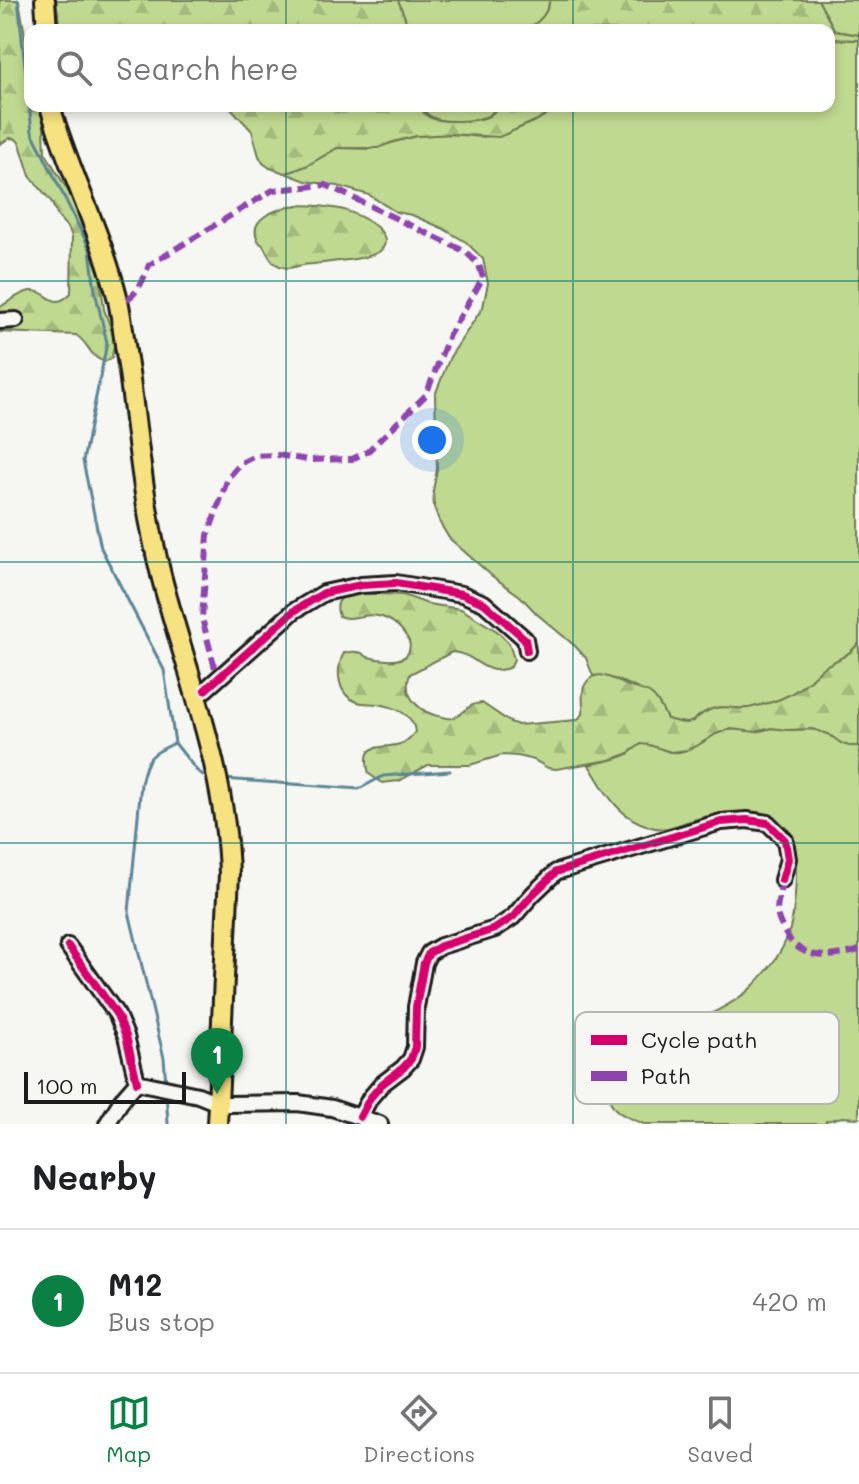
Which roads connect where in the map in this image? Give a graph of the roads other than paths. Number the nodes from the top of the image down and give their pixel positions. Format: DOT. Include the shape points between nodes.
graph roads {
  1 [pos="36,0"];
  2 [pos="45,0"];
  3 [pos="37,24"];
  4 [pos="47,24"];
  5 [pos="52,112"];
  6 [pos="63,112"];
  7 [pos="16,320"];
  8 [pos="0,321"];
  9 [pos="527,651"];
  10 [pos="205,690"];
  11 [pos="222,773"];
  12 [pos="782,880"];
  13 [pos="68,946"];
  14 [pos="137,1082"];
  15 [pos="223,1104"];
  16 [pos="360,1117"];
  17 [pos="107,1124"];
  18 [pos="217,1124"];
  19 [pos="226,1124"];
  20 [pos="380,1124"];
  1 -- 3 [label="main road"];
  2 -- 4 [label="main road"];
  5 -- 11 [label="main road" via="118,301 153,539"];
  6 -- 10 [label="main road" via="127,299 162,536"];
  7 -- 8 [label="street"];
  9 -- 10 [label="street" via="525,639 484,603 462,594 396,583 361,585 324,593 294,611"];
  10 -- 11 [label="main road"];
  11 -- 15 [label="main road" via="238,837 239,874"];
  12 -- 16 [label="street" via="788,859 785,840 768,823 747,820 721,822 556,872 495,929 429,953 411,1059 382,1084"];
  13 -- 14 [label="street" via="117,1015"];
  14 -- 15 [label="street"];
  14 -- 17 [label="street"];
  15 -- 16 [label="street" via="298,1103"];
  15 -- 18 [label="main road"];
  15 -- 19 [label="main road"];
  16 -- 20 [label="street"];
}
